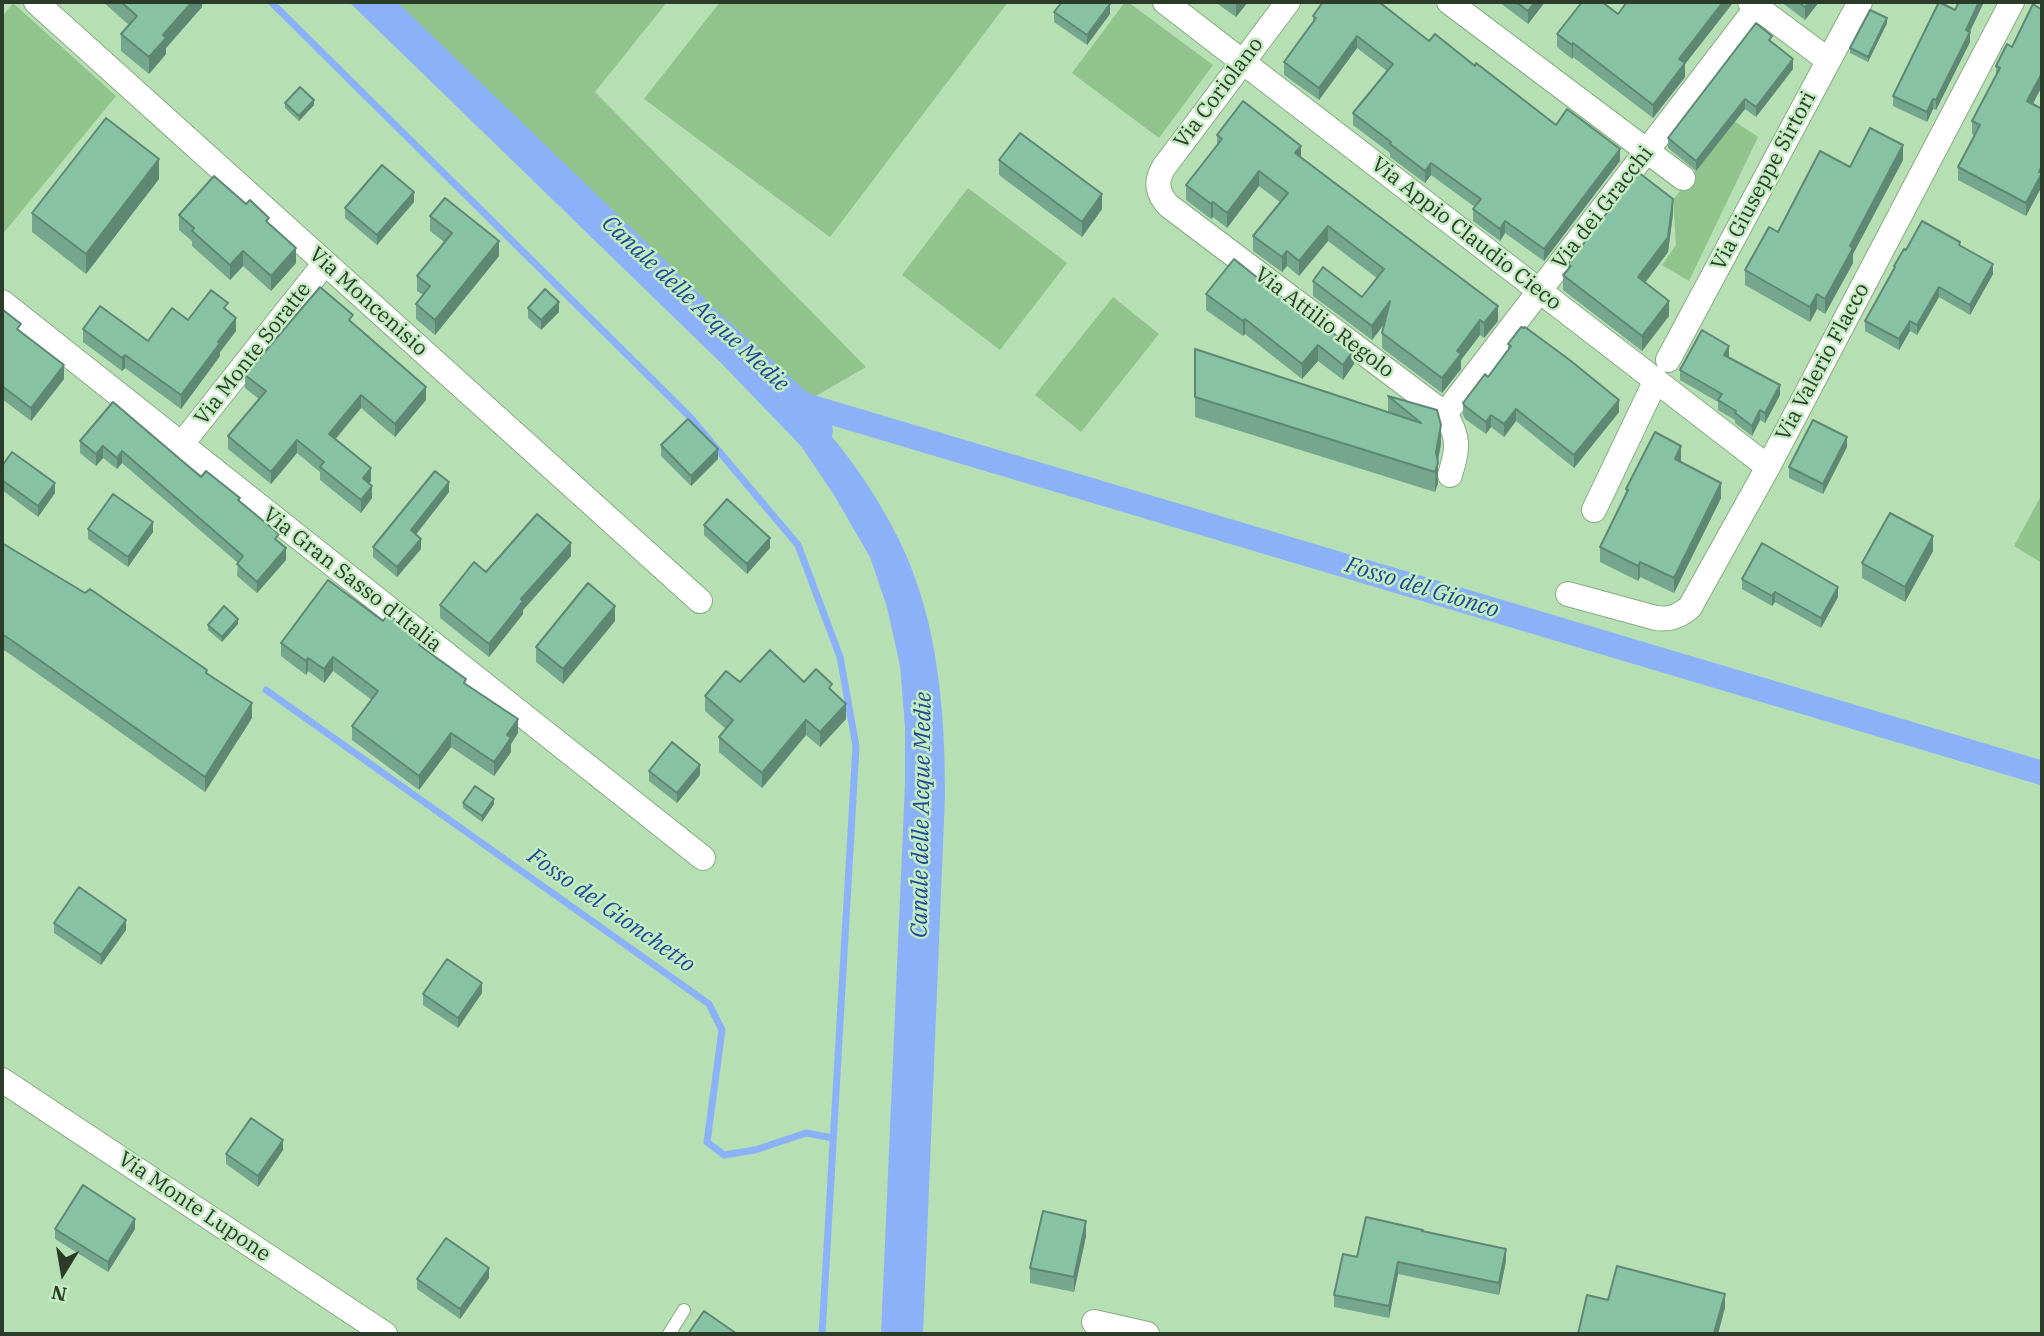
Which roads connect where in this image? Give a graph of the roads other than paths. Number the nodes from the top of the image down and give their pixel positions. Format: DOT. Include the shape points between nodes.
graph roads {
  1 [pos="36,2"];
  2 [pos="1165,2"];
  3 [pos="1288,2"];
  4 [pos="1449,2"];
  5 [pos="1860,2"];
  6 [pos="2012,2"];
  7 [pos="1756,4"];
  8 [pos="1828,60"];
  9 [pos="1242,62"];
  10 [pos="1647,151"];
  11 [pos="1683,178"];
  12 [pos="1158,187"];
  13 [pos="325,263"];
  14 [pos="1539,290"];
  15 [pos="2,302"];
  16 [pos="1662,370"];
  17 [pos="1445,414"];
  18 [pos="181,445"];
  19 [pos="1768,467"];
  20 [pos="1450,475"];
  21 [pos="1594,510"];
  22 [pos="1568,594"];
  23 [pos="700,601"];
  24 [pos="703,858"];
  25 [pos="2,1080"];
  26 [pos="684,1310"];
  27 [pos="1094,1322"];
  28 [pos="386,1334"];
  29 [pos="669,1334"];
  30 [pos="1147,1334"];
  1 -- 13 [label="street, Via Moncenisio"];
  2 -- 9 [label="street, Via Appio Claudio Cieco"];
  3 -- 9 [label="street, Via Coriolano"];
  4 -- 10 [label="street"];
  5 -- 8 [label="street, Via Giuseppe Sirtori"];
  6 -- 19 [label="street, Via Valerio Flacco"];
  7 -- 8 [label="street"];
  7 -- 10 [label="street, Via dei Gracchi"];
  8 -- 16 [label="street, Via Giuseppe Sirtori"];
  9 -- 12 [label="street, Via Coriolano" via="1164,167"];
  9 -- 14 [label="street, Via Appio Claudio Cieco"];
  10 -- 11 [label="street"];
  10 -- 14 [label="street, Via dei Gracchi"];
  12 -- 17 [label="street, Via Attilio Regolo" via="1169,206"];
  13 -- 18 [label="street, Via Monte Soratte"];
  13 -- 23 [label="street, Via Moncenisio"];
  14 -- 16 [label="street, Via Appio Claudio Cieco"];
  14 -- 17 [label="street, Via dei Gracchi"];
  15 -- 18 [label="street, Via Gran Sasso d'Italia"];
  16 -- 19 [label="street, Via Appio Claudio Cieco"];
  16 -- 21 [label="street, Via Giuseppe Sirtori"];
  17 -- 20 [label="street" via="1457,440"];
  18 -- 24 [label="street, Via Gran Sasso d'Italia"];
  19 -- 22 [label="street, Via Valerio Flacco" via="1685,612 1656,618"];
  25 -- 28 [label="street, Via Monte Lupone"];
  26 -- 29 [label="lane"];
  27 -- 30 [label="street"];
}
